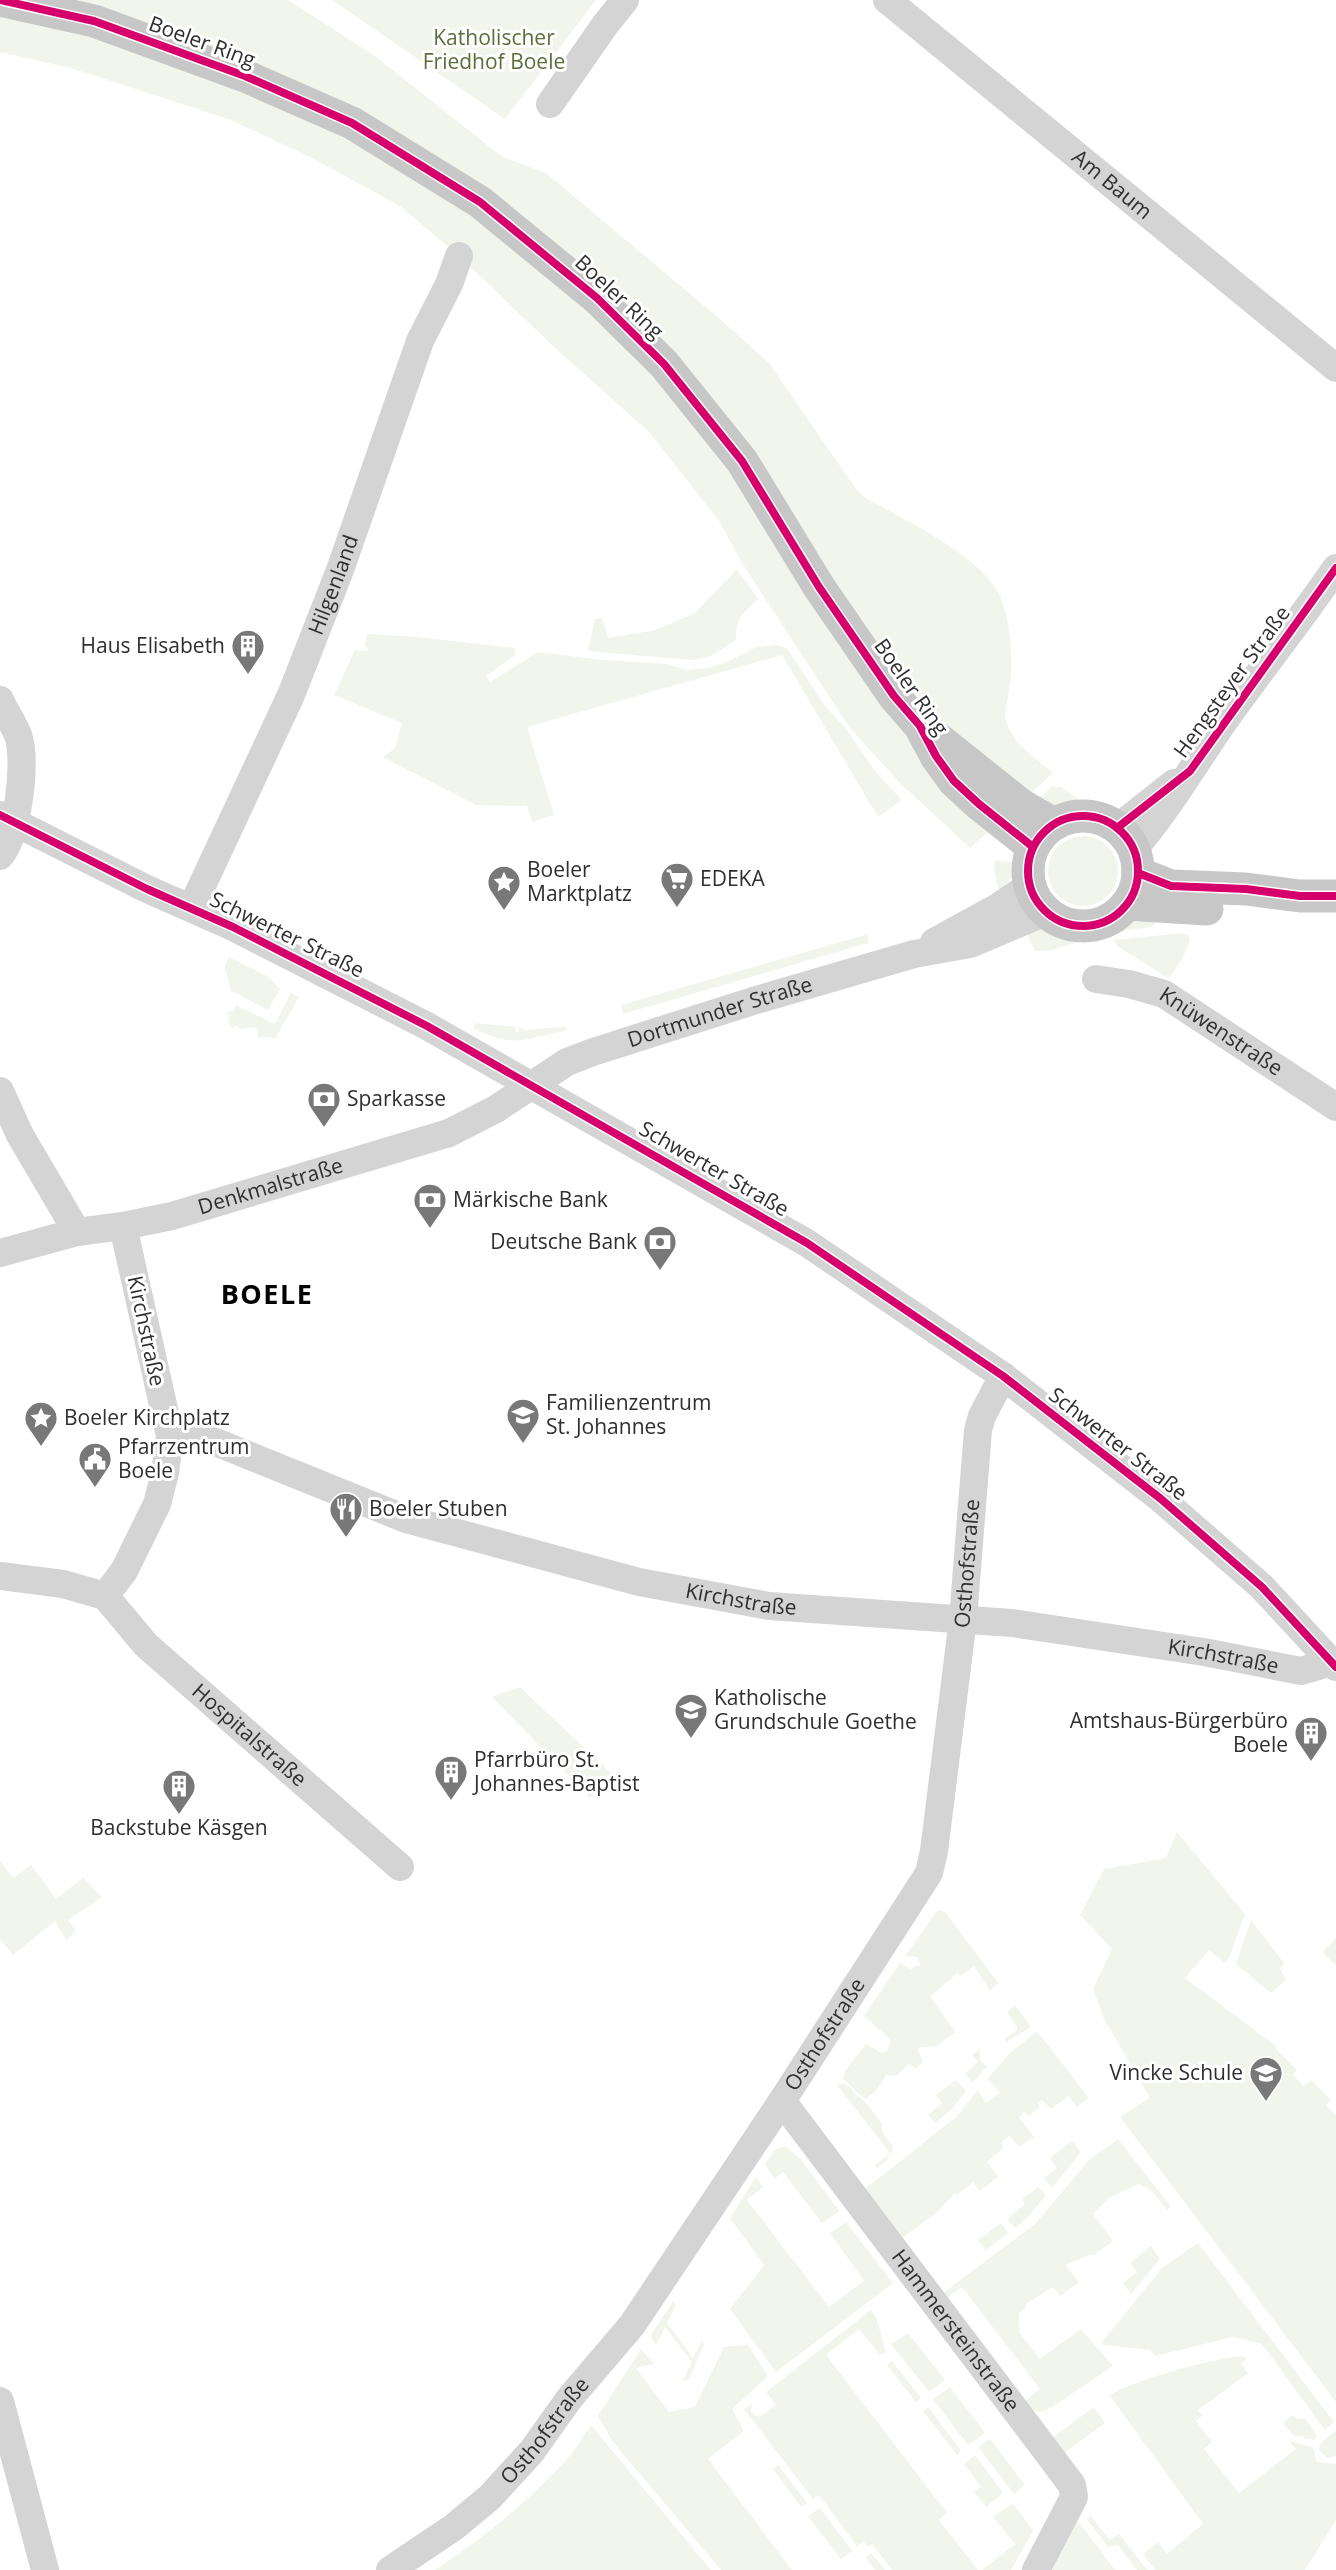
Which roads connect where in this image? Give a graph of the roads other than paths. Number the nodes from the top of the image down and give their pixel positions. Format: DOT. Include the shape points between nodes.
graph roads {
  1 [pos="0,0"];
  2 [pos="626,0"];
  3 [pos="887,0"];
  4 [pos="550,104"];
  5 [pos="459,256"];
  6 [pos="1336,368"];
  7 [pos="1336,568"];
  8 [pos="0,700"];
  9 [pos="7,819"];
  10 [pos="1044,836"];
  11 [pos="1130,851"];
  12 [pos="0,856"];
  13 [pos="1300,896"];
  14 [pos="1336,896"];
  15 [pos="1038,899"];
  16 [pos="1127,904"];
  17 [pos="192,907"];
  18 [pos="1096,979"];
  19 [pos="529,1085"];
  20 [pos="0,1091"];
  21 [pos="1336,1107"];
  22 [pos="123,1226"];
  23 [pos="78,1232"];
  24 [pos="0,1253"];
  25 [pos="1003,1376"];
  26 [pos="170,1436"];
  27 [pos="0,1576"];
  28 [pos="105,1596"];
  29 [pos="963,1619"];
  30 [pos="1334,1664"];
  31 [pos="400,1867"];
  32 [pos="782,2101"];
  33 [pos="0,2401"];
  34 [pos="45,2570"];
  35 [pos="390,2570"];
  36 [pos="1036,2570"];
  1 -- 10 [label="main road, Boeler Ring" via="94,21 245,76 352,123 480,202 597,298 663,364 742,461 825,596 894,696 920,726 1021,805"];
  2 -- 4 [label="street"];
  3 -- 6 [label="street, Am Baum"];
  5 -- 17 [label="street, Hilgenland" via="420,341 291,695"];
  7 -- 11 [label="street, Hengsteyer Straße" via="1152,829"];
  8 -- 9 [label="street" via="18,737 23,763"];
  9 -- 12 [label="street"];
  9 -- 17 [label="street, Schwerter Straße" via="147,889"];
  10 -- 11 [label="main road" via="1066,818 1089,816 1109,823"];
  10 -- 15 [label="main road" via="1028,863"];
  11 -- 13 [label="main road" via="1170,886"];
  11 -- 16 [label="main road" via="1136,885"];
  13 -- 14 [label="main road"];
  13 -- 16 [label="main road" via="1246,908"];
  15 -- 16 [label="main road" via="1062,922 1086,926 1103,922"];
  15 -- 19 [label="street, Dortmunder Straße" via="998,907 914,954 592,1053 567,1062"];
  17 -- 19 [label="street, Schwerter Straße" via="428,1026"];
  18 -- 21 [label="street, Knüwenstraße" via="1164,994"];
  19 -- 22 [label="street, Denkmalstraße" via="496,1109 449,1133 253,1194"];
  19 -- 25 [label="street, Schwerter Straße" via="807,1243"];
  20 -- 23 [label="street" via="20,1135"];
  22 -- 23 [label="street, Denkmalstraße"];
  22 -- 26 [label="street, Kirchstraße"];
  23 -- 24 [label="street, Denkmalstraße"];
  25 -- 29 [label="street, Osthofstraße" via="978,1430"];
  25 -- 30 [label="street, Schwerter Straße" via="1161,1499 1262,1587"];
  26 -- 28 [label="street, Kirchstraße" via="157,1504 124,1572"];
  26 -- 29 [label="street, Kirchstraße" via="203,1437 406,1519 639,1582 769,1606"];
  27 -- 28 [label="street" via="63,1584"];
  28 -- 31 [label="street, Hospitalstraße" via="146,1645"];
  29 -- 30 [label="street, Kirchstraße" via="1192,1650 1301,1671"];
  29 -- 32 [label="street, Osthofstraße" via="929,1873"];
  32 -- 35 [label="street, Osthofstraße" via="632,2325 569,2399 532,2451 490,2497 454,2527"];
  32 -- 36 [label="street, Hammersteinstraße" via="1072,2485 1074,2497"];
  33 -- 34 [label="street"];
}
